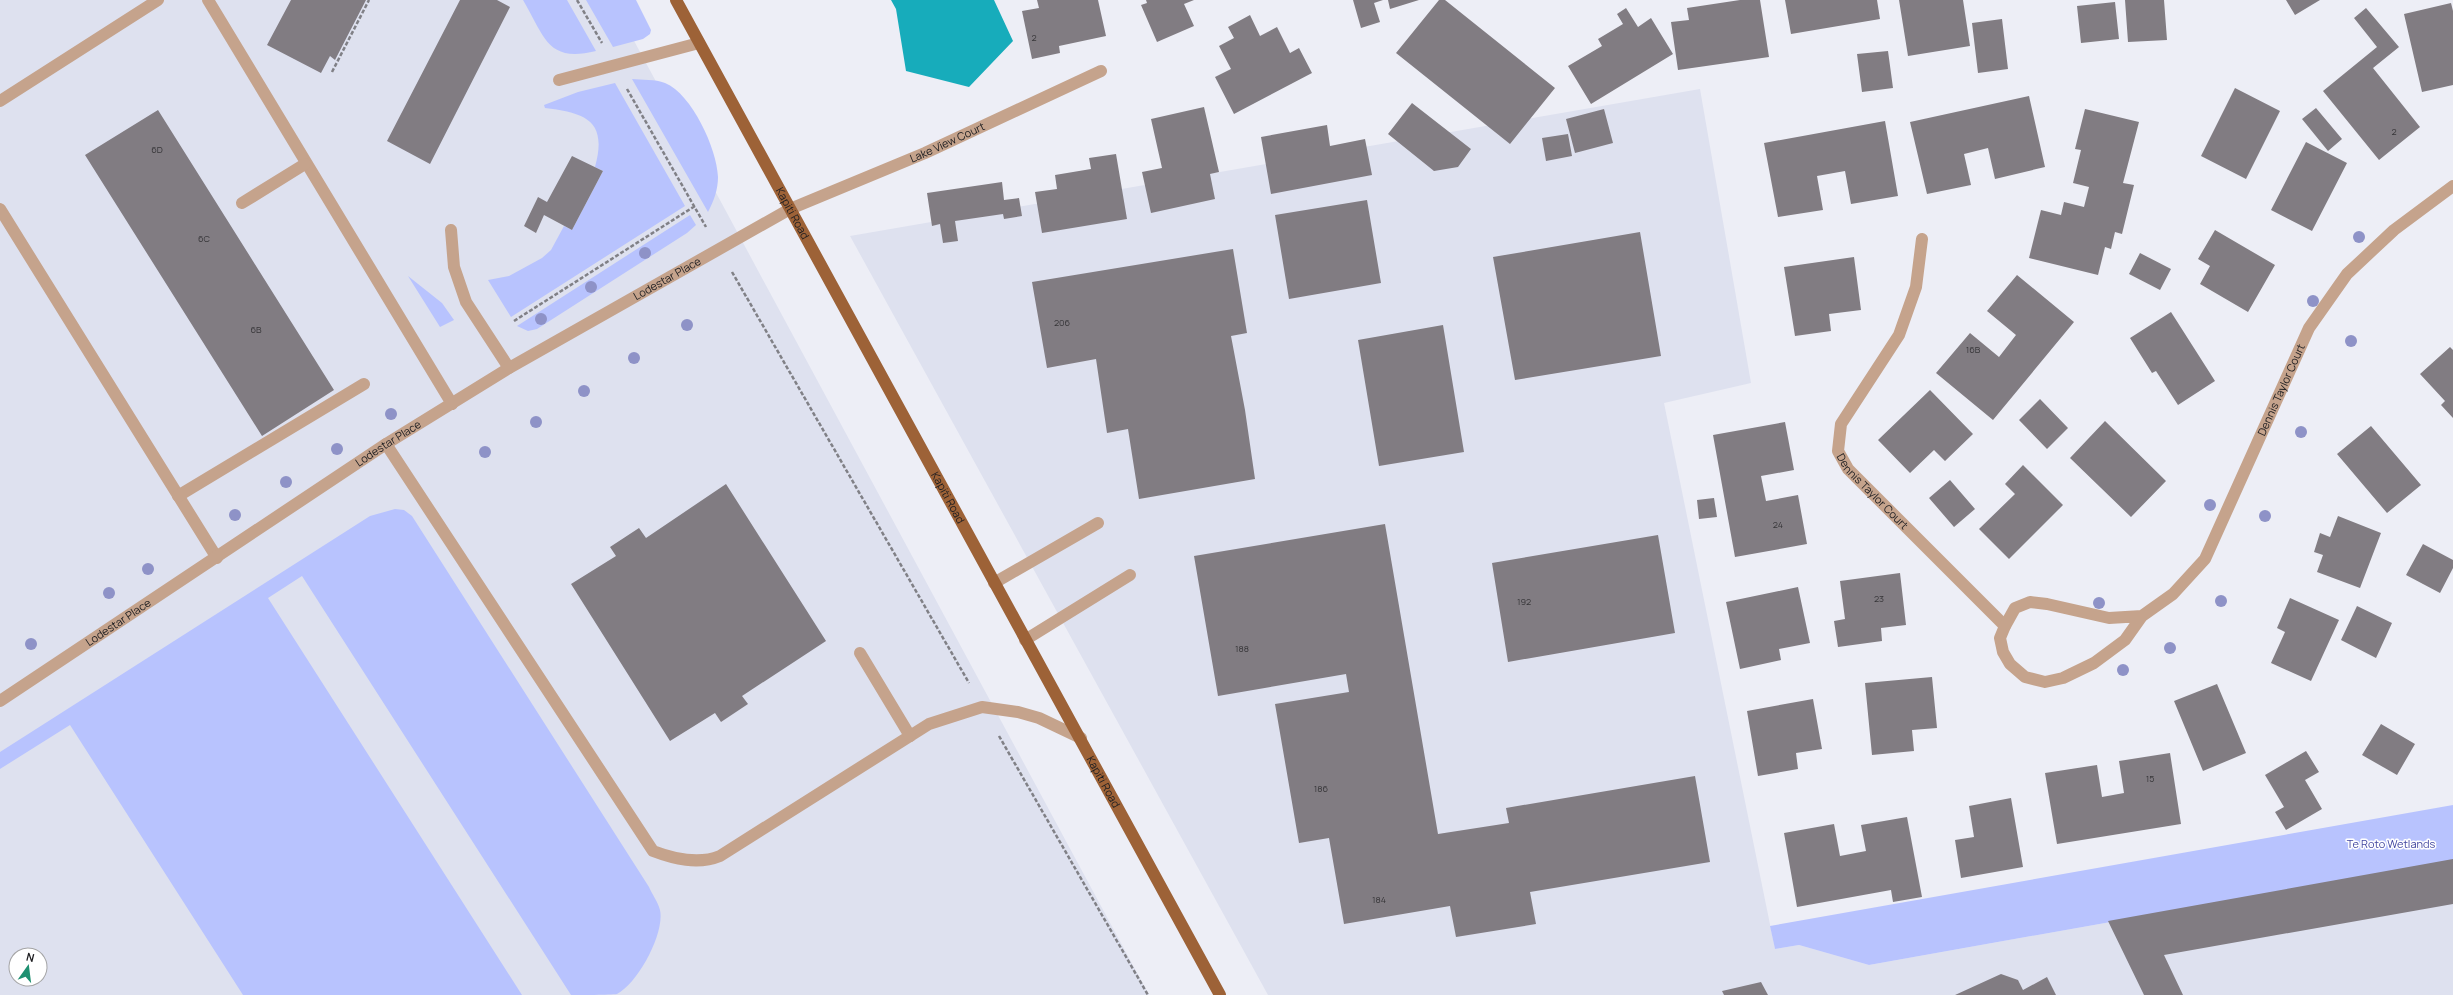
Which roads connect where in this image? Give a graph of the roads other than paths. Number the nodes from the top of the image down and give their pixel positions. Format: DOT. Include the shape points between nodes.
graph roads {
  1 [pos="158,0"];
  2 [pos="208,0"];
  3 [pos="676,0"];
  4 [pos="699,43"];
  5 [pos="1101,71"];
  6 [pos="559,80"];
  7 [pos="0,101"];
  8 [pos="305,164"];
  9 [pos="2453,186"];
  10 [pos="242,203"];
  11 [pos="0,209"];
  12 [pos="790,209"];
  13 [pos="452,230"];
  14 [pos="1922,239"];
  15 [pos="509,368"];
  16 [pos="364,384"];
  17 [pos="452,404"];
  18 [pos="386,444"];
  19 [pos="178,496"];
  20 [pos="1098,523"];
  21 [pos="217,558"];
  22 [pos="1130,575"];
  23 [pos="994,583"];
  24 [pos="2142,616"];
  25 [pos="2005,626"];
  26 [pos="1025,640"];
  27 [pos="860,653"];
  28 [pos="0,701"];
  29 [pos="910,736"];
  30 [pos="1081,738"];
  31 [pos="1220,995"];
  1 -- 7 [label="street"];
  2 -- 8 [label="street"];
  3 -- 4 [label="main road, Kapiti Road"];
  4 -- 6 [label="street"];
  4 -- 12 [label="main road, Kapiti Road"];
  5 -- 12 [label="street, Lake View Court" via="925,153"];
  8 -- 10 [label="street"];
  8 -- 17 [label="street"];
  9 -- 24 [label="street, Dennis Taylor Court" via="2394,230 2347,274 2310,328 2204,559 2173,594"];
  11 -- 19 [label="street"];
  12 -- 15 [label="street, Lodestar Place"];
  12 -- 23 [label="main road, Kapiti Road"];
  13 -- 15 [label="street" via="454,267 466,302"];
  14 -- 25 [label="street, Dennis Taylor Court" via="1916,287 1899,335 1841,424 1838,451 1848,469"];
  15 -- 17 [label="street, Lodestar Place"];
  16 -- 19 [label="street"];
  17 -- 18 [label="street, Lodestar Place"];
  18 -- 21 [label="street, Lodestar Place"];
  18 -- 29 [label="street" via="653,851 675,859 708,861 720,856"];
  19 -- 21 [label="street"];
  20 -- 23 [label="street"];
  21 -- 28 [label="street, Lodestar Place"];
  22 -- 26 [label="street"];
  23 -- 26 [label="main road, Kapiti Road"];
  24 -- 25 [label="street, Dennis Taylor Court" via="2109,618 2030,602 2015,608"];
  24 -- 25 [label="street, Dennis Taylor Court" via="2125,640 2094,663 2063,678 2045,682 2025,677 2010,664 2003,652 2000,638"];
  26 -- 30 [label="main road, Kapiti Road"];
  27 -- 29 [label="street"];
  29 -- 30 [label="street" via="929,724 982,707 1018,712 1038,718"];
  30 -- 31 [label="main road, Kapiti Road"];
}
